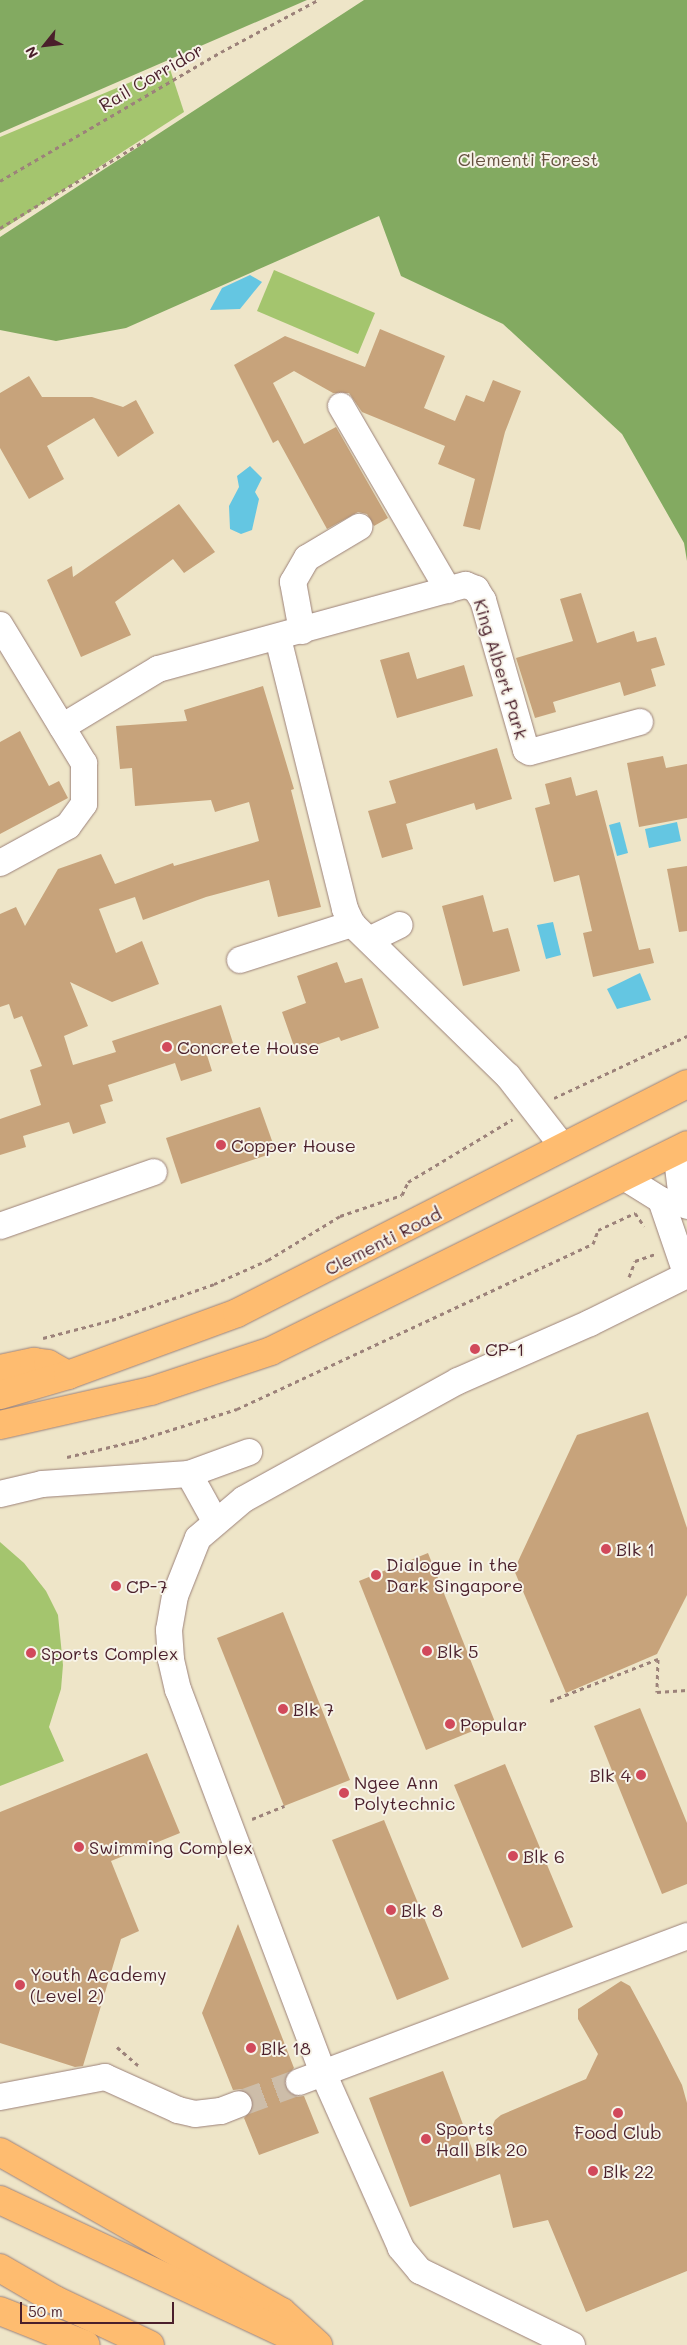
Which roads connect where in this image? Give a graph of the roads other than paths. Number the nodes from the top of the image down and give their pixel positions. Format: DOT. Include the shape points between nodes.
graph roads {
  1 [pos="341,406"];
  2 [pos="359,527"];
  3 [pos="448,590"];
  4 [pos="0,625"];
  5 [pos="290,635"];
  6 [pos="640,722"];
  7 [pos="62,727"];
  8 [pos="0,863"];
  9 [pos="400,925"];
  10 [pos="360,932"];
  11 [pos="240,960"];
  12 [pos="687,1084"];
  13 [pos="563,1147"];
  14 [pos="682,1148"];
  15 [pos="154,1172"];
  16 [pos="624,1177"];
  17 [pos="687,1206"];
  18 [pos="0,1226"];
  19 [pos="687,1276"];
  20 [pos="0,1369"];
  21 [pos="68,1375"];
  22 [pos="0,1395"];
  23 [pos="99,1401"];
  24 [pos="0,1425"];
  25 [pos="0,1444"];
  26 [pos="249,1452"];
  27 [pos="189,1474"];
  28 [pos="0,1494"];
  29 [pos="215,1521"];
  30 [pos="687,1936"];
  31 [pos="311,2077"];
  32 [pos="0,2097"];
  33 [pos="239,2104"];
  34 [pos="0,2152"];
  35 [pos="0,2200"];
  36 [pos="0,2268"];
  37 [pos="0,2311"];
  38 [pos="86,2345"];
  39 [pos="150,2345"];
  40 [pos="311,2345"];
  41 [pos="318,2345"];
  42 [pos="572,2345"];
  1 -- 3 [label="street, King Albert Park"];
  2 -- 5 [label="street" via="307,558 293,582"];
  3 -- 5 [label="street, King Albert Park"];
  3 -- 6 [label="street, King Albert Park" via="466,585 476,589 483,600 526,750 530,752"];
  4 -- 7 [label="street"];
  5 -- 7 [label="street, King Albert Park" via="158,669"];
  5 -- 10 [label="street" via="345,909"];
  7 -- 8 [label="street" via="84,763 84,804 68,826"];
  9 -- 10 [label="street"];
  10 -- 11 [label="street"];
  10 -- 13 [label="street" via="535,1107"];
  12 -- 13 [label="main road, Clementi Road"];
  13 -- 21 [label="main road, Clementi Road" via="382,1242 237,1313"];
  14 -- 16 [label="main road"];
  14 -- 17 [label="street" via="681,1191"];
  15 -- 18 [label="street"];
  16 -- 19 [label="street" via="661,1200"];
  16 -- 23 [label="main road" via="271,1351 151,1391"];
  19 -- 29 [label="street" via="458,1381 244,1499"];
  20 -- 21 [label="main road" via="34,1362 48,1364"];
  21 -- 22 [label="main road, Clementi Road"];
  23 -- 24 [label="main road"];
  23 -- 25 [label="main road" via="76,1420"];
  26 -- 27 [label="street"];
  27 -- 28 [label="street" via="42,1484"];
  27 -- 29 [label="street"];
  29 -- 31 [label="street" via="198,1538 185,1563 169,1630 171,1659 178,1690 232,1827"];
  30 -- 31 [label="street"];
  31 -- 42 [label="street" via="401,2248 420,2271"];
  32 -- 33 [label="street" via="104,2077 187,2112 221,2111"];
  34 -- 41 [label="main road" via="282,2312"];
  35 -- 40 [label="main road"];
  36 -- 39 [label="main road" via="56,2300"];
  37 -- 38 [label="main road"];
}
